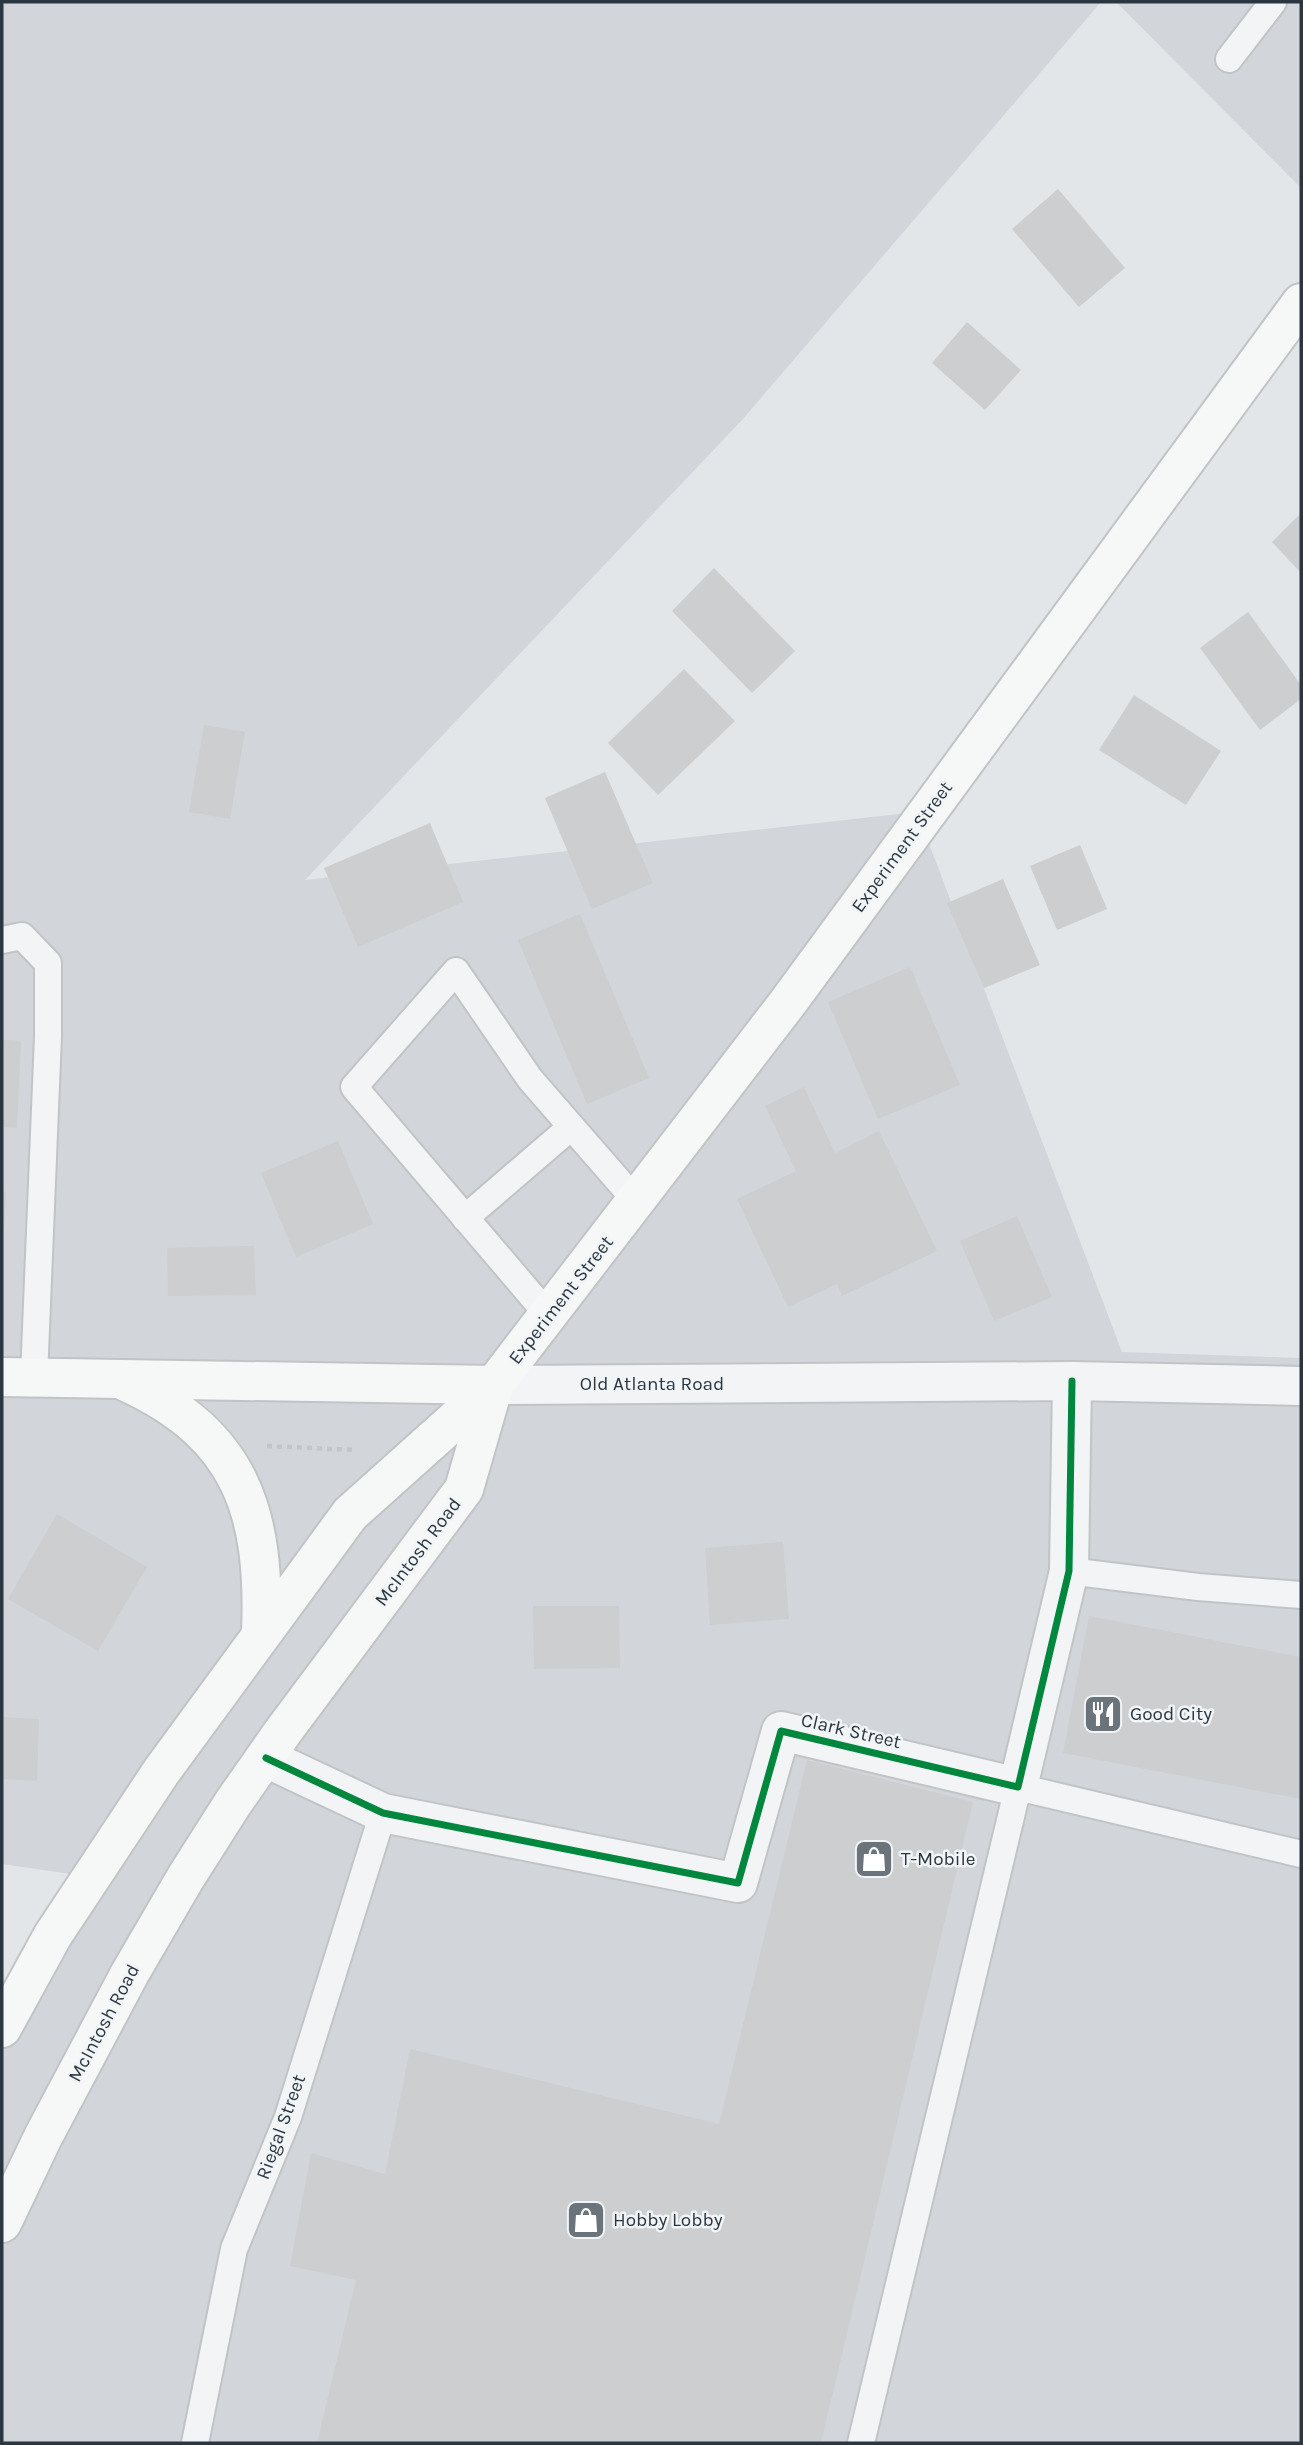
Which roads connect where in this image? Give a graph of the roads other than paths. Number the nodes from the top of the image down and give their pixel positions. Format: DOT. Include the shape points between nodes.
graph roads {
  1 [pos="1273,2"];
  2 [pos="1229,59"];
  3 [pos="1301,303"];
  4 [pos="2,940"];
  5 [pos="571,1127"];
  6 [pos="637,1202"];
  7 [pos="465,1218"];
  8 [pos="549,1316"];
  9 [pos="18,1377"];
  10 [pos="118,1379"];
  11 [pos="1072,1381"];
  12 [pos="495,1385"];
  13 [pos="1301,1386"];
  14 [pos="1069,1571"];
  15 [pos="1301,1595"];
  16 [pos="261,1634"];
  17 [pos="266,1758"];
  18 [pos="1018,1787"];
  19 [pos="383,1813"];
  20 [pos="1301,1854"];
  21 [pos="2,2028"];
  22 [pos="2,2223"];
  23 [pos="195,2443"];
  24 [pos="861,2443"];
  1 -- 2 [label="lane"];
  3 -- 6 [label="main road, Experiment Street"];
  4 -- 9 [label="lane" via="22,936 48,964 48,1036"];
  5 -- 6 [label="lane"];
  5 -- 7 [label="lane"];
  5 -- 7 [label="lane" via="530,1079 456,971 354,1087"];
  6 -- 8 [label="main road, Experiment Street"];
  7 -- 8 [label="lane"];
  8 -- 12 [label="main road, Experiment Street"];
  9 -- 10 [label="main road, Old Atlanta Road"];
  10 -- 12 [label="main road, Old Atlanta Road"];
  10 -- 16 [label="main road" via="179,1412 227,1458 259,1543"];
  11 -- 12 [label="street, Old Atlanta Road"];
  11 -- 13 [label="street, Old Atlanta Road"];
  11 -- 14 [label="street"];
  12 -- 16 [label="main road" via="350,1514"];
  12 -- 17 [label="main road, McIntosh Road" via="464,1489"];
  14 -- 15 [label="lane"];
  14 -- 18 [label="street"];
  16 -- 21 [label="main road" via="160,1772 60,1923"];
  17 -- 19 [label="street"];
  17 -- 22 [label="main road, McIntosh Road" via="186,1877 130,1973"];
  18 -- 19 [label="street, Clark Street" via="781,1731 737,1883"];
  18 -- 20 [label="lane"];
  18 -- 24 [label="lane"];
  19 -- 23 [label="lane, Riegal Street" via="288,2117 234,2249"];
}
